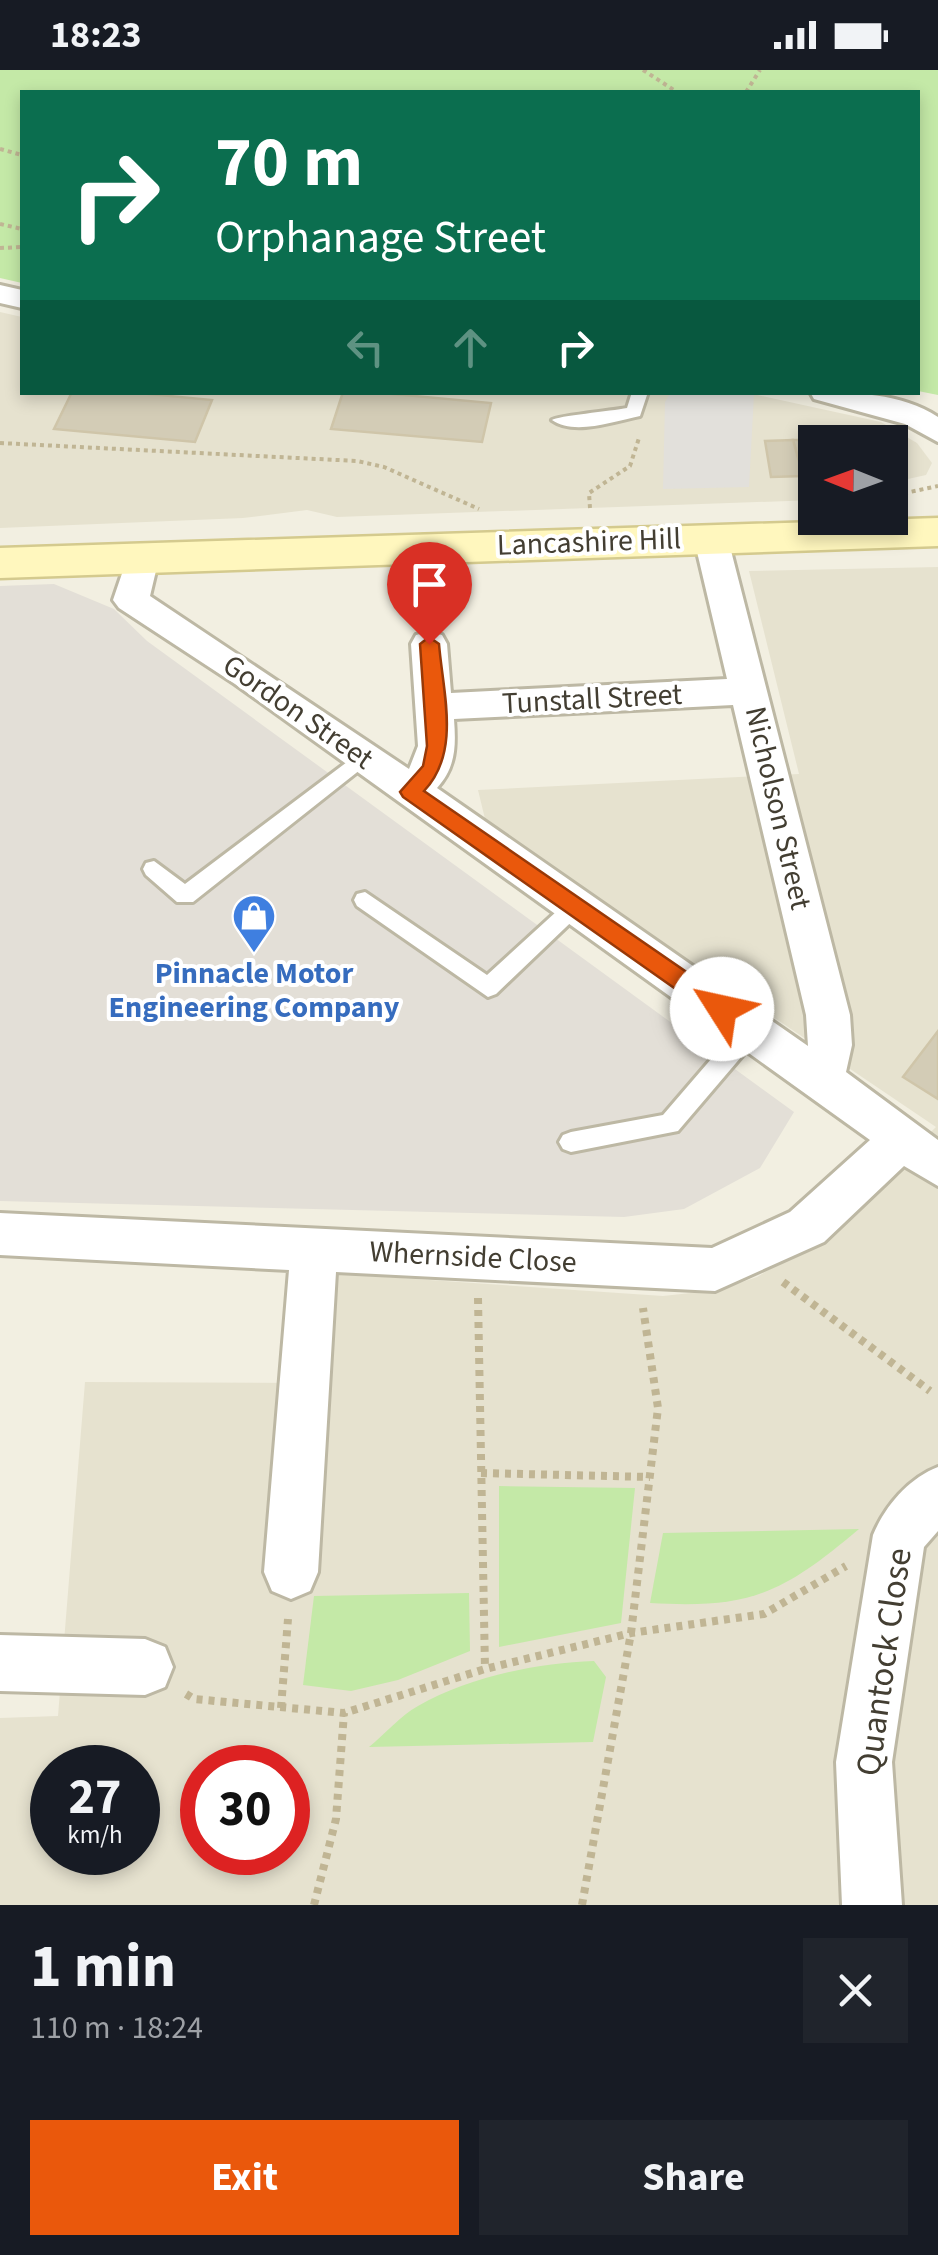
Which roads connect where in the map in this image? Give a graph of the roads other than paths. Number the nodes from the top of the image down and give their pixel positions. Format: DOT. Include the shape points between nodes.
graph roads {
  1 [pos="639,395"];
  2 [pos="836,395"];
  3 [pos="560,420"];
  4 [pos="938,432"];
  5 [pos="938,532"];
  6 [pos="711,539"];
  7 [pos="142,558"];
  8 [pos="0,563"];
  9 [pos="429,644"];
  10 [pos="750,691"];
  11 [pos="434,707"];
  12 [pos="363,758"];
  13 [pos="410,792"];
  14 [pos="154,869"];
  15 [pos="365,900"];
  16 [pos="576,907"];
  17 [pos="751,1029"];
  18 [pos="822,1079"];
  19 [pos="571,1142"];
  20 [pos="920,1153"];
  21 [pos="0,1234"];
  22 [pos="314,1248"];
  23 [pos="938,1492"];
  24 [pos="291,1572"];
  25 [pos="0,1663"];
  26 [pos="145,1667"];
  27 [pos="872,1905"];
  1 -- 3 [label="lane" via="634,412"];
  2 -- 4 [label="street" via="916,417"];
  5 -- 6 [label="main road, Lancashire Hill"];
  6 -- 7 [label="main road, Lancashire Hill"];
  6 -- 10 [label="street, Nicholson Street"];
  7 -- 8 [label="main road, Lancashire Hill"];
  7 -- 12 [label="street, Gordon Street" via="131,600"];
  9 -- 11 [label="street"];
  10 -- 11 [label="street, Tunstall Street"];
  10 -- 18 [label="street, Nicholson Street" via="828,1014"];
  11 -- 13 [label="street" via="432,769"];
  12 -- 13 [label="street, Gordon Street"];
  12 -- 14 [label="lane" via="185,896"];
  13 -- 16 [label="street, Gordon Street"];
  15 -- 16 [label="lane" via="488,988"];
  16 -- 17 [label="street, Gordon Street"];
  17 -- 18 [label="street, Gordon Street"];
  17 -- 19 [label="lane" via="670,1124"];
  18 -- 20 [label="street, Gordon Street"];
  20 -- 22 [label="street, Whernside Close" via="808,1227 715,1270"];
  21 -- 22 [label="street, Whernside Close"];
  22 -- 24 [label="street"];
  23 -- 27 [label="street, Quantock Close" via="899,1535 864,1762"];
  25 -- 26 [label="street"];
}
